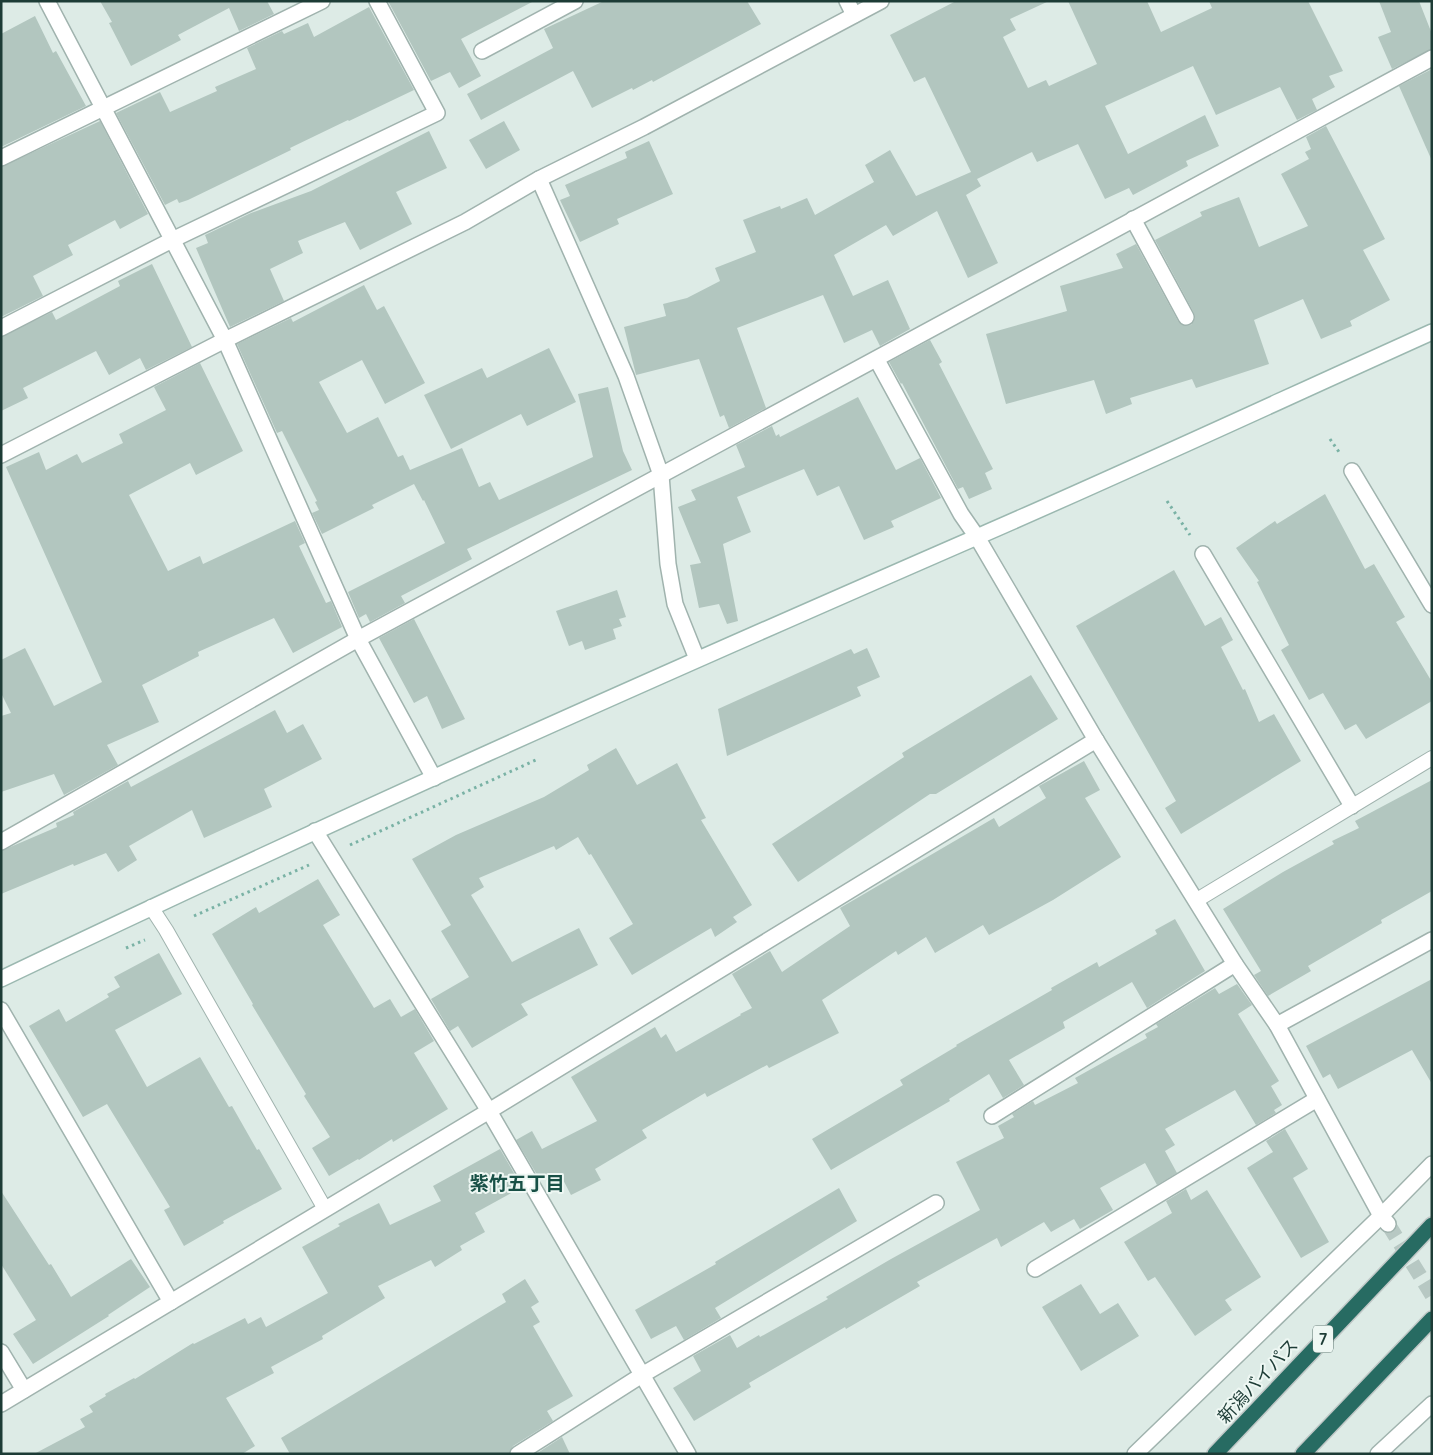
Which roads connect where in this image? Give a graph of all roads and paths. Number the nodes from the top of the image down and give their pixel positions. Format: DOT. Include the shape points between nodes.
graph roads {
  1 [pos="47,1"];
  2 [pos="322,1"];
  3 [pos="377,1"];
  4 [pos="575,1"];
  5 [pos="880,1"];
  6 [pos="851,8"];
  7 [pos="482,51"];
  8 [pos="1432,58"];
  9 [pos="103,107"];
  10 [pos="1,158"];
  11 [pos="540,179"];
  12 [pos="1133,219"];
  13 [pos="172,240"];
  14 [pos="1186,317"];
  15 [pos="1,328"];
  16 [pos="1432,332"];
  17 [pos="225,340"];
  18 [pos="877,360"];
  19 [pos="1,455"];
  20 [pos="1352,471"];
  21 [pos="661,475"];
  22 [pos="1167,501"];
  23 [pos="978,537"];
  24 [pos="1203,554"];
  25 [pos="1432,605"];
  26 [pos="358,639"];
  27 [pos="697,659"];
  28 [pos="1096,740"];
  29 [pos="1432,758"];
  30 [pos="434,778"];
  31 [pos="1352,806"];
  32 [pos="316,831"];
  33 [pos="1,842"];
  34 [pos="309,864"];
  35 [pos="1197,900"];
  36 [pos="151,907"];
  37 [pos="187,920"];
  38 [pos="1432,940"];
  39 [pos="1235,964"];
  40 [pos="1,979"];
  41 [pos="1,1010"];
  42 [pos="1277,1025"];
  43 [pos="1317,1099"];
  44 [pos="489,1111"];
  45 [pos="992,1116"];
  46 [pos="1432,1164"];
  47 [pos="936,1203"];
  48 [pos="326,1209"];
  49 [pos="1385,1220"];
  50 [pos="1432,1225"];
  51 [pos="1035,1270"];
  52 [pos="171,1302"];
  53 [pos="1432,1320"];
  54 [pos="1,1352"];
  55 [pos="642,1375"];
  56 [pos="24,1390"];
  57 [pos="1,1404"];
  58 [pos="1432,1404"];
  59 [pos="518,1454"];
  60 [pos="688,1454"];
  61 [pos="1135,1454"];
  62 [pos="1215,1454"];
  63 [pos="1303,1454"];
  64 [pos="1378,1454"];
  1 -- 9 [label="street"];
  2 -- 9 [label="street"];
  3 -- 13 [label="street" via="436,113"];
  4 -- 7 [label="street"];
  5 -- 6 [label="street"];
  6 -- 11 [label="street" via="644,127"];
  8 -- 12 [label="street"];
  9 -- 10 [label="street"];
  9 -- 13 [label="street"];
  11 -- 17 [label="street" via="465,222"];
  11 -- 21 [label="street" via="626,376"];
  12 -- 14 [label="street"];
  12 -- 18 [label="street"];
  13 -- 15 [label="street"];
  13 -- 17 [label="street"];
  16 -- 23 [label="street"];
  17 -- 19 [label="street"];
  17 -- 26 [label="street"];
  18 -- 21 [label="street"];
  18 -- 23 [label="street" via="961,514"];
  20 -- 25 [label="street"];
  21 -- 26 [label="street"];
  21 -- 27 [label="street" via="668,564 676,604"];
  22 -- 24 [label="path"];
  23 -- 27 [label="street"];
  23 -- 28 [label="street"];
  24 -- 31 [label="street"];
  26 -- 30 [label="street"];
  26 -- 33 [label="street"];
  27 -- 30 [label="street"];
  28 -- 35 [label="street"];
  28 -- 44 [label="street"];
  29 -- 31 [label="lane"];
  30 -- 32 [label="street"];
  31 -- 35 [label="lane"];
  32 -- 36 [label="street"];
  32 -- 44 [label="street"];
  34 -- 37 [label="path"];
  35 -- 39 [label="street"];
  36 -- 40 [label="street"];
  36 -- 48 [label="lane"];
  38 -- 42 [label="street"];
  39 -- 42 [label="street"];
  39 -- 45 [label="street"];
  41 -- 52 [label="street"];
  42 -- 43 [label="street"];
  43 -- 49 [label="street"];
  43 -- 51 [label="street"];
  44 -- 48 [label="street"];
  44 -- 55 [label="street"];
  46 -- 49 [label="street"];
  47 -- 55 [label="street"];
  48 -- 52 [label="street"];
  49 -- 61 [label="street"];
  50 -- 62 [label="highway, 新潟バイパス / 7"];
  52 -- 56 [label="street"];
  53 -- 63 [label="highway"];
  54 -- 56 [label="street"];
  55 -- 59 [label="street"];
  55 -- 60 [label="street"];
  56 -- 57 [label="street"];
  58 -- 64 [label="street"];
}
